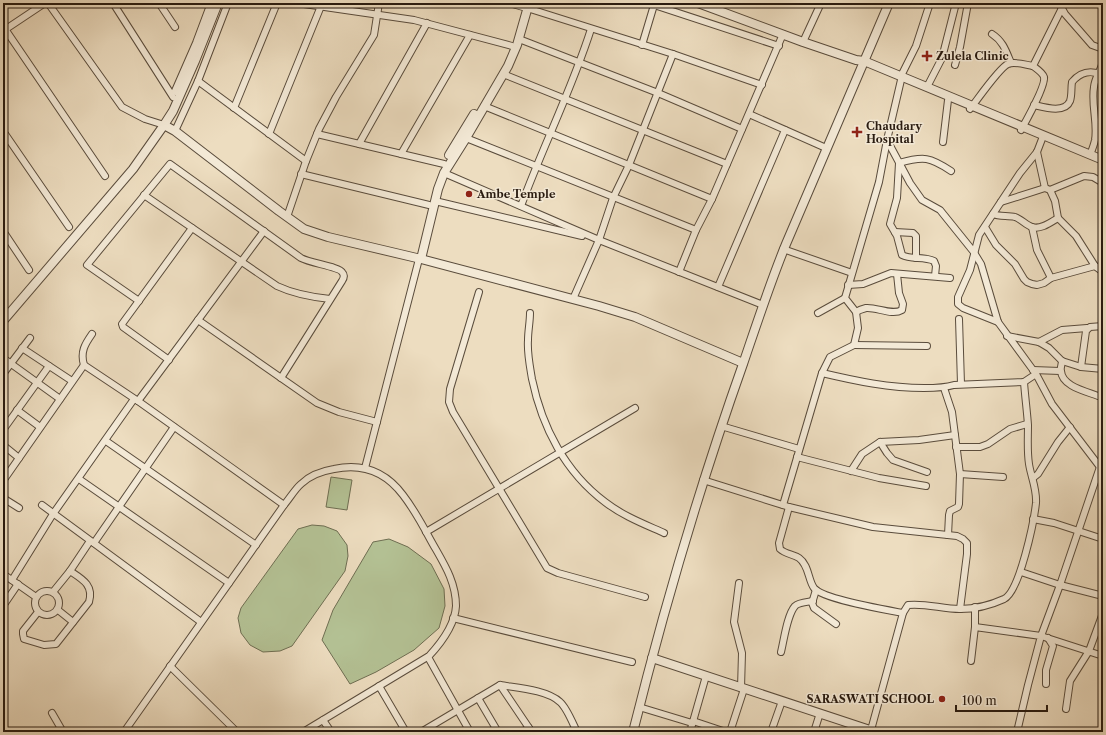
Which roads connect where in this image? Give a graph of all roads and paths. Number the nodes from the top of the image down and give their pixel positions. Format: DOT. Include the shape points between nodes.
graph roads {
  1 [pos="45,3"];
  2 [pos="48,3"];
  3 [pos="113,3"];
  4 [pos="158,3"];
  5 [pos="212,3"];
  6 [pos="218,3"];
  7 [pos="228,3"];
  8 [pos="277,3"];
  9 [pos="297,3"];
  10 [pos="379,3"];
  11 [pos="509,3"];
  12 [pos="698,3"];
  13 [pos="821,3"];
  14 [pos="889,3"];
  15 [pos="930,3"];
  16 [pos="956,3"];
  17 [pos="968,3"];
  18 [pos="651,4"];
  19 [pos="525,5"];
  20 [pos="321,6"];
  21 [pos="1061,6"];
  22 [pos="378,14"];
  23 [pos="427,23"];
  24 [pos="175,27"];
  25 [pos="591,28"];
  26 [pos="4,29"];
  27 [pos="783,34"];
  28 [pos="992,34"];
  29 [pos="470,35"];
  30 [pos="519,39"];
  31 [pos="803,42"];
  32 [pos="642,44"];
  33 [pos="512,46"];
  34 [pos="779,46"];
  35 [pos="1103,49"];
  36 [pos="673,54"];
  37 [pos="861,61"];
  38 [pos="1103,62"];
  39 [pos="580,63"];
  40 [pos="1011,63"];
  41 [pos="955,65"];
  42 [pos="1033,66"];
  43 [pos="503,74"];
  44 [pos="1100,74"];
  45 [pos="901,78"];
  46 [pos="198,81"];
  47 [pos="762,85"];
  48 [pos="927,87"];
  49 [pos="658,93"];
  50 [pos="173,97"];
  51 [pos="564,98"];
  52 [pos="948,100"];
  53 [pos="1034,105"];
  54 [pos="484,106"];
  55 [pos="971,107"];
  56 [pos="234,108"];
  57 [pos="749,114"];
  58 [pos="164,125"];
  59 [pos="1022,128"];
  60 [pos="742,129"];
  61 [pos="643,130"];
  62 [pos="785,130"];
  63 [pos="175,131"];
  64 [pos="3,132"];
  65 [pos="551,133"];
  66 [pos="269,134"];
  67 [pos="317,134"];
  68 [pos="466,138"];
  69 [pos="1042,138"];
  70 [pos="887,140"];
  71 [pos="943,142"];
  72 [pos="359,144"];
  73 [pos="826,148"];
  74 [pos="1037,152"];
  75 [pos="401,154"];
  76 [pos="1090,155"];
  77 [pos="306,161"];
  78 [pos="1103,161"];
  79 [pos="899,163"];
  80 [pos="727,164"];
  81 [pos="629,165"];
  82 [pos="536,167"];
  83 [pos="444,169"];
  84 [pos="951,171"];
  85 [pos="302,174"];
  86 [pos="105,176"];
  87 [pos="1103,183"];
  88 [pos="1048,189"];
  89 [pos="144,195"];
  90 [pos="613,198"];
  91 [pos="712,199"];
  92 [pos="1000,202"];
  93 [pos="432,203"];
  94 [pos="521,206"];
  95 [pos="993,214"];
  96 [pos="287,217"];
  97 [pos="1058,218"];
  98 [pos="985,226"];
  99 [pos="69,227"];
  100 [pos="1032,227"];
  101 [pos="192,228"];
  102 [pos="696,230"];
  103 [pos="3,231"];
  104 [pos="264,231"];
  105 [pos="895,232"];
  106 [pos="599,240"];
  107 [pos="784,249"];
  108 [pos="975,254"];
  109 [pos="916,258"];
  110 [pos="418,259"];
  111 [pos="241,262"];
  112 [pos="1095,266"];
  113 [pos="29,270"];
  114 [pos="679,272"];
  115 [pos="1103,272"];
  116 [pos="852,273"];
  117 [pos="897,274"];
  118 [pos="935,276"];
  119 [pos="950,278"];
  120 [pos="1051,278"];
  121 [pos="848,285"];
  122 [pos="718,287"];
  123 [pos="479,292"];
  124 [pos="844,298"];
  125 [pos="330,299"];
  126 [pos="573,299"];
  127 [pos="139,301"];
  128 [pos="763,305"];
  129 [pos="856,312"];
  130 [pos="530,313"];
  131 [pos="818,313"];
  132 [pos="198,320"];
  133 [pos="959,320"];
  134 [pos="3,321"];
  135 [pos="998,322"];
  136 [pos="1103,326"];
  137 [pos="1087,328"];
  138 [pos="92,334"];
  139 [pos="1007,336"];
  140 [pos="30,338"];
  141 [pos="1039,342"];
  142 [pos="854,345"];
  143 [pos="927,346"];
  144 [pos="22,348"];
  145 [pos="3,358"];
  146 [pos="169,360"];
  147 [pos="1062,361"];
  148 [pos="743,362"];
  149 [pos="10,363"];
  150 [pos="84,365"];
  151 [pos="49,366"];
  152 [pos="1081,367"];
  153 [pos="1103,369"];
  154 [pos="1060,371"];
  155 [pos="1034,372"];
  156 [pos="822,373"];
  157 [pos="3,374"];
  158 [pos="281,378"];
  159 [pos="72,381"];
  160 [pos="37,382"];
  161 [pos="1024,382"];
  162 [pos="961,384"];
  163 [pos="944,388"];
  164 [pos="1103,398"];
  165 [pos="60,399"];
  166 [pos="136,400"];
  167 [pos="635,408"];
  168 [pos="17,410"];
  169 [pos="377,422"];
  170 [pos="1028,424"];
  171 [pos="721,426"];
  172 [pos="40,427"];
  173 [pos="174,427"];
  174 [pos="1070,427"];
  175 [pos="3,430"];
  176 [pos="955,435"];
  177 [pos="106,441"];
  178 [pos="880,442"];
  179 [pos="3,445"];
  180 [pos="956,447"];
  181 [pos="799,449"];
  182 [pos="560,453"];
  183 [pos="797,457"];
  184 [pos="19,458"];
  185 [pos="1103,458"];
  186 [pos="365,468"];
  187 [pos="145,469"];
  188 [pos="851,471"];
  189 [pos="1101,471"];
  190 [pos="927,472"];
  191 [pos="960,474"];
  192 [pos="1003,476"];
  193 [pos="1033,478"];
  194 [pos="79,479"];
  195 [pos="703,480"];
  196 [pos="3,481"];
  197 [pos="926,486"];
  198 [pos="498,489"];
  199 [pos="3,498"];
  200 [pos="42,505"];
  201 [pos="284,505"];
  202 [pos="786,506"];
  203 [pos="119,507"];
  204 [pos="19,508"];
  205 [pos="54,514"];
  206 [pos="1033,519"];
  207 [pos="1078,531"];
  208 [pos="426,532"];
  209 [pos="664,532"];
  210 [pos="948,535"];
  211 [pos="1103,539"];
  212 [pos="92,542"];
  213 [pos="256,545"];
  214 [pos="70,571"];
  215 [pos="1021,572"];
  216 [pos="3,574"];
  217 [pos="12,580"];
  218 [pos="229,583"];
  219 [pos="739,583"];
  220 [pos="18,584"];
  221 [pos="1060,585"];
  222 [pos="816,590"];
  223 [pos="53,592"];
  224 [pos="1103,596"];
  225 [pos="36,597"];
  226 [pos="645,598"];
  227 [pos="813,601"];
  228 [pos="3,606"];
  229 [pos="975,607"];
  230 [pos="960,609"];
  231 [pos="58,610"];
  232 [pos="38,612"];
  233 [pos="903,613"];
  234 [pos="1103,613"];
  235 [pos="453,618"];
  236 [pos="73,622"];
  237 [pos="201,622"];
  238 [pos="836,624"];
  239 [pos="975,627"];
  240 [pos="1041,636"];
  241 [pos="1048,638"];
  242 [pos="1089,651"];
  243 [pos="781,652"];
  244 [pos="428,656"];
  245 [pos="1103,656"];
  246 [pos="652,658"];
  247 [pos="971,661"];
  248 [pos="632,662"];
  249 [pos="170,666"];
  250 [pos="706,676"];
  251 [pos="1046,684"];
  252 [pos="500,685"];
  253 [pos="379,686"];
  254 [pos="743,688"];
  255 [pos="478,698"];
  256 [pos="782,701"];
  257 [pos="639,707"];
  258 [pos="1066,709"];
  259 [pos="457,711"];
  260 [pos="52,713"];
  261 [pos="820,714"];
  262 [pos="324,720"];
  263 [pos="693,722"];
  264 [pos="432,725"];
  265 [pos="857,729"];
  266 [pos="530,730"];
  267 [pos="873,731"];
  268 [pos="63,732"];
  269 [pos="124,732"];
  270 [pos="238,732"];
  271 [pos="303,732"];
  272 [pos="331,732"];
  273 [pos="406,732"];
  274 [pos="421,732"];
  275 [pos="436,732"];
  276 [pos="470,732"];
  277 [pos="498,732"];
  278 [pos="521,732"];
  279 [pos="577,732"];
  280 [pos="633,732"];
  281 [pos="690,732"];
  282 [pos="726,732"];
  283 [pos="730,732"];
  284 [pos="771,732"];
  285 [pos="814,732"];
  286 [pos="1017,732"];
  1 -- 26 [label="street"];
  2 -- 58 [label="street" via="122,107"];
  3 -- 50 [label="street"];
  4 -- 24 [label="street"];
  5 -- 50 [label="street"];
  6 -- 58 [label="street" via="173,111"];
  7 -- 46 [label="street"];
  8 -- 56 [label="street"];
  9 -- 20 [label="street"];
  10 -- 22 [label="street"];
  11 -- 19 [label="street"];
  12 -- 27 [label="street"];
  13 -- 31 [label="street"];
  14 -- 37 [label="street"];
  15 -- 45 [label="street" via="916,46"];
  16 -- 48 [label="street" via="942,58"];
  17 -- 41 [label="street"];
  18 -- 32 [label="street"];
  18 -- 34 [label="street"];
  19 -- 25 [label="street"];
  19 -- 30 [label="street"];
  19 -- 33 [label="street"];
  20 -- 22 [label="street"];
  20 -- 66 [label="street"];
  21 -- 35 [label="street" via="1092,45"];
  21 -- 42 [label="street"];
  22 -- 23 [label="street"];
  22 -- 67 [label="street" via="374,35"];
  23 -- 29 [label="street"];
  23 -- 72 [label="street"];
  25 -- 32 [label="street"];
  25 -- 39 [label="street"];
  26 -- 86 [label="street"];
  27 -- 31 [label="street"];
  27 -- 34 [label="street"];
  28 -- 40 [label="street" via="1003,44"];
  29 -- 33 [label="street"];
  29 -- 75 [label="street"];
  30 -- 39 [label="street"];
  30 -- 43 [label="street"];
  31 -- 37 [label="street"];
  32 -- 36 [label="street"];
  33 -- 83 [label="street"];
  34 -- 47 [label="street"];
  36 -- 47 [label="street"];
  36 -- 49 [label="street"];
  37 -- 45 [label="street"];
  37 -- 73 [label="street"];
  38 -- 44 [label="street"];
  39 -- 49 [label="street"];
  39 -- 51 [label="street"];
  40 -- 42 [label="street"];
  40 -- 55 [label="street" via="998,73"];
  42 -- 53 [label="street" via="1043,75 1044,80"];
  43 -- 51 [label="street"];
  43 -- 54 [label="street"];
  44 -- 53 [label="street" via="1085,72 1075,78 1072,82 1070,100 1064,107"];
  44 -- 76 [label="street" via="1094,88 1096,131"];
  45 -- 48 [label="street"];
  45 -- 52 [label="street"];
  45 -- 70 [label="street"];
  46 -- 56 [label="street"];
  46 -- 63 [label="street"];
  47 -- 57 [label="street"];
  48 -- 55 [label="street"];
  49 -- 60 [label="street"];
  49 -- 61 [label="street"];
  50 -- 58 [label="street"];
  51 -- 61 [label="street"];
  51 -- 65 [label="street"];
  52 -- 55 [label="street"];
  52 -- 71 [label="street"];
  53 -- 59 [label="street"];
  54 -- 65 [label="street"];
  54 -- 68 [label="street"];
  55 -- 59 [label="street"];
  56 -- 66 [label="street"];
  57 -- 60 [label="street"];
  57 -- 62 [label="street"];
  58 -- 63 [label="street"];
  58 -- 134 [label="street" via="133,169"];
  59 -- 69 [label="street"];
  59 -- 76 [label="street"];
  60 -- 80 [label="street"];
  61 -- 80 [label="street"];
  61 -- 81 [label="street"];
  62 -- 73 [label="street"];
  62 -- 122 [label="street"];
  63 -- 96 [label="street"];
  64 -- 99 [label="street"];
  65 -- 81 [label="street"];
  65 -- 82 [label="street"];
  66 -- 77 [label="street"];
  67 -- 72 [label="street"];
  67 -- 77 [label="street"];
  68 -- 82 [label="street"];
  68 -- 83 [label="street"];
  69 -- 74 [label="street"];
  69 -- 78 [label="street"];
  70 -- 79 [label="street"];
  70 -- 116 [label="street" via="879,182"];
  72 -- 75 [label="street"];
  73 -- 107 [label="street"];
  74 -- 88 [label="street"];
  74 -- 92 [label="street"];
  75 -- 83 [label="street"];
  76 -- 78 [label="street"];
  77 -- 85 [label="street"];
  79 -- 84 [label="street" via="924,158"];
  79 -- 105 [label="street" via="897,198 890,224"];
  79 -- 108 [label="street" via="922,200 940,210"];
  80 -- 91 [label="street"];
  81 -- 90 [label="street"];
  81 -- 91 [label="street"];
  82 -- 90 [label="street"];
  82 -- 94 [label="street"];
  83 -- 93 [label="street" via="434,188"];
  83 -- 94 [label="street"];
  85 -- 93 [label="street"];
  85 -- 96 [label="street"];
  87 -- 88 [label="street" via="1093,177 1084,176"];
  88 -- 92 [label="street"];
  88 -- 97 [label="street" via="1053,194"];
  89 -- 101 [label="street"];
  89 -- 104 [label="street" via="170,164"];
  89 -- 127 [label="street" via="87,265"];
  90 -- 102 [label="street"];
  90 -- 106 [label="street"];
  91 -- 102 [label="street"];
  92 -- 95 [label="street"];
  93 -- 106 [label="street"];
  93 -- 110 [label="street"];
  94 -- 106 [label="street"];
  95 -- 98 [label="street"];
  95 -- 100 [label="street" via="1014,217"];
  96 -- 110 [label="street" via="304,229 328,237"];
  97 -- 100 [label="street" via="1047,225"];
  97 -- 112 [label="street" via="1076,236"];
  98 -- 108 [label="street" via="979,235"];
  98 -- 120 [label="street" via="996,245 1009,257 1027,282 1037,285"];
  100 -- 120 [label="street" via="1036,250"];
  101 -- 111 [label="street"];
  101 -- 127 [label="street"];
  102 -- 114 [label="street"];
  103 -- 113 [label="street"];
  104 -- 111 [label="street"];
  104 -- 125 [label="street" via="309,262 342,271 344,277"];
  105 -- 109 [label="street" via="902,255"];
  105 -- 109 [label="street" via="913,233 916,236"];
  106 -- 114 [label="street"];
  106 -- 126 [label="street"];
  107 -- 116 [label="street"];
  107 -- 128 [label="street"];
  108 -- 135 [label="street" via="981,264"];
  108 -- 135 [label="street" via="958,297 958,304"];
  109 -- 118 [label="street" via="934,261"];
  110 -- 126 [label="street"];
  110 -- 169 [label="street"];
  111 -- 125 [label="street" via="290,292"];
  111 -- 132 [label="street"];
  112 -- 115 [label="street"];
  112 -- 120 [label="street"];
  114 -- 122 [label="street"];
  116 -- 121 [label="street"];
  117 -- 118 [label="street"];
  117 -- 121 [label="street" via="891,273 863,284"];
  117 -- 129 [label="street" via="902,310 894,312 865,308"];
  118 -- 119 [label="street"];
  121 -- 124 [label="street"];
  122 -- 128 [label="street"];
  123 -- 198 [label="street" via="450,389 449,402"];
  124 -- 129 [label="street"];
  124 -- 131 [label="street"];
  125 -- 158 [label="street"];
  126 -- 148 [label="street" via="634,317"];
  127 -- 146 [label="street" via="122,325"];
  128 -- 148 [label="street"];
  129 -- 142 [label="street" via="858,328"];
  130 -- 182 [label="street" via="530,370 536,398"];
  132 -- 146 [label="street"];
  132 -- 158 [label="street"];
  133 -- 162 [label="street"];
  135 -- 139 [label="street"];
  136 -- 137 [label="street"];
  137 -- 141 [label="street" via="1062,330"];
  137 -- 152 [label="street"];
  138 -- 150 [label="street" via="83,351"];
  139 -- 141 [label="street"];
  139 -- 155 [label="street"];
  140 -- 144 [label="street"];
  141 -- 147 [label="street"];
  142 -- 143 [label="street"];
  142 -- 156 [label="street" via="830,357"];
  144 -- 149 [label="street"];
  144 -- 151 [label="street"];
  145 -- 149 [label="street"];
  146 -- 166 [label="street"];
  147 -- 152 [label="street"];
  147 -- 154 [label="street"];
  148 -- 171 [label="street"];
  149 -- 157 [label="street"];
  149 -- 160 [label="street"];
  150 -- 159 [label="street"];
  150 -- 166 [label="street"];
  151 -- 159 [label="street"];
  151 -- 160 [label="street"];
  152 -- 153 [label="street"];
  154 -- 155 [label="street"];
  154 -- 164 [label="street" via="1076,388"];
  155 -- 161 [label="street"];
  155 -- 174 [label="street" via="1052,404"];
  156 -- 163 [label="street" via="872,384 905,388"];
  156 -- 181 [label="street"];
  158 -- 169 [label="street" via="317,403"];
  159 -- 165 [label="street"];
  160 -- 165 [label="street"];
  160 -- 168 [label="street"];
  161 -- 162 [label="street"];
  161 -- 170 [label="street"];
  162 -- 163 [label="street"];
  163 -- 176 [label="street" via="952,412"];
  165 -- 172 [label="street"];
  166 -- 173 [label="street"];
  166 -- 177 [label="street"];
  167 -- 182 [label="street"];
  168 -- 172 [label="street"];
  168 -- 175 [label="street"];
  169 -- 186 [label="street"];
  170 -- 180 [label="street" via="1005,431 980,447"];
  170 -- 193 [label="street" via="1029,464"];
  171 -- 181 [label="street"];
  171 -- 195 [label="street"];
  172 -- 184 [label="street"];
  173 -- 187 [label="street"];
  173 -- 201 [label="street"];
  174 -- 189 [label="street"];
  174 -- 193 [label="street"];
  176 -- 178 [label="street"];
  176 -- 180 [label="street"];
  177 -- 187 [label="street"];
  177 -- 194 [label="street"];
  178 -- 188 [label="street" via="862,454"];
  178 -- 190 [label="street" via="893,460"];
  179 -- 184 [label="street"];
  180 -- 191 [label="street"];
  181 -- 183 [label="street"];
  182 -- 198 [label="street"];
  182 -- 209 [label="street" via="578,478 605,502 633,519"];
  183 -- 188 [label="street"];
  183 -- 202 [label="street"];
  184 -- 196 [label="street"];
  185 -- 189 [label="street"];
  186 -- 201 [label="street" via="348,466 324,470 301,484"];
  186 -- 208 [label="street" via="378,472 403,494"];
  187 -- 203 [label="street"];
  187 -- 213 [label="street"];
  188 -- 197 [label="street"];
  189 -- 207 [label="street"];
  191 -- 192 [label="street"];
  191 -- 210 [label="street" via="959,504 950,511"];
  193 -- 206 [label="street" via="1036,492"];
  194 -- 203 [label="street"];
  194 -- 205 [label="street"];
  195 -- 202 [label="street"];
  195 -- 246 [label="street"];
  198 -- 208 [label="street"];
  198 -- 226 [label="street" via="547,568 558,574"];
  199 -- 204 [label="street"];
  200 -- 205 [label="street"];
  201 -- 213 [label="street"];
  202 -- 210 [label="street" via="873,527"];
  202 -- 222 [label="street" via="779,542 780,550 804,562"];
  203 -- 212 [label="street"];
  203 -- 218 [label="street"];
  205 -- 212 [label="street"];
  205 -- 217 [label="street"];
  206 -- 207 [label="street"];
  206 -- 215 [label="street"];
  207 -- 211 [label="street"];
  207 -- 221 [label="street"];
  208 -- 235 [label="street" via="454,586 456,607"];
  210 -- 230 [label="street" via="957,536 967,543"];
  212 -- 214 [label="street"];
  212 -- 237 [label="street"];
  213 -- 218 [label="street"];
  214 -- 223 [label="street"];
  214 -- 236 [label="street" via="87,583 90,596 89,602"];
  215 -- 221 [label="street"];
  215 -- 229 [label="street" via="1006,598"];
  216 -- 217 [label="street"];
  217 -- 220 [label="street"];
  218 -- 237 [label="street"];
  219 -- 254 [label="street" via="734,622 742,653"];
  220 -- 225 [label="street"];
  220 -- 228 [label="street"];
  221 -- 224 [label="street"];
  221 -- 240 [label="street"];
  222 -- 227 [label="street"];
  222 -- 233 [label="street" via="846,601"];
  223 -- 225 [label="street" via="48,591"];
  223 -- 231 [label="street" via="60,604"];
  225 -- 232 [label="street" via="34,603"];
  227 -- 238 [label="street" via="814,608"];
  227 -- 243 [label="street" via="795,606 789,616"];
  229 -- 230 [label="street"];
  229 -- 239 [label="street"];
  230 -- 233 [label="street" via="918,604 908,606"];
  231 -- 232 [label="street" via="47,616"];
  231 -- 236 [label="street"];
  232 -- 236 [label="street" via="23,631 24,639 44,645 56,644"];
  233 -- 267 [label="street"];
  234 -- 242 [label="street"];
  235 -- 244 [label="street" via="443,641"];
  235 -- 248 [label="street"];
  237 -- 249 [label="street"];
  239 -- 240 [label="street"];
  239 -- 247 [label="street"];
  240 -- 241 [label="street"];
  240 -- 286 [label="street"];
  241 -- 242 [label="street"];
  241 -- 251 [label="street" via="1053,646 1046,670"];
  242 -- 245 [label="street"];
  242 -- 258 [label="street" via="1070,681"];
  244 -- 253 [label="street"];
  244 -- 259 [label="street"];
  246 -- 250 [label="street"];
  246 -- 257 [label="street"];
  249 -- 269 [label="street"];
  249 -- 270 [label="street"];
  250 -- 254 [label="street"];
  250 -- 263 [label="street"];
  252 -- 255 [label="street"];
  252 -- 266 [label="street"];
  252 -- 279 [label="street" via="553,697 561,703"];
  253 -- 262 [label="street"];
  253 -- 273 [label="street"];
  254 -- 256 [label="street"];
  254 -- 283 [label="street"];
  255 -- 259 [label="street"];
  255 -- 277 [label="street"];
  256 -- 261 [label="street"];
  256 -- 284 [label="street"];
  257 -- 263 [label="street"];
  257 -- 280 [label="street"];
  259 -- 264 [label="street"];
  259 -- 276 [label="street"];
  260 -- 268 [label="street"];
  261 -- 265 [label="street"];
  261 -- 285 [label="street"];
  262 -- 271 [label="street"];
  262 -- 272 [label="street"];
  263 -- 281 [label="street"];
  263 -- 282 [label="street"];
  264 -- 274 [label="street"];
  264 -- 275 [label="street"];
  265 -- 267 [label="street"];
  266 -- 278 [label="street"];
}
